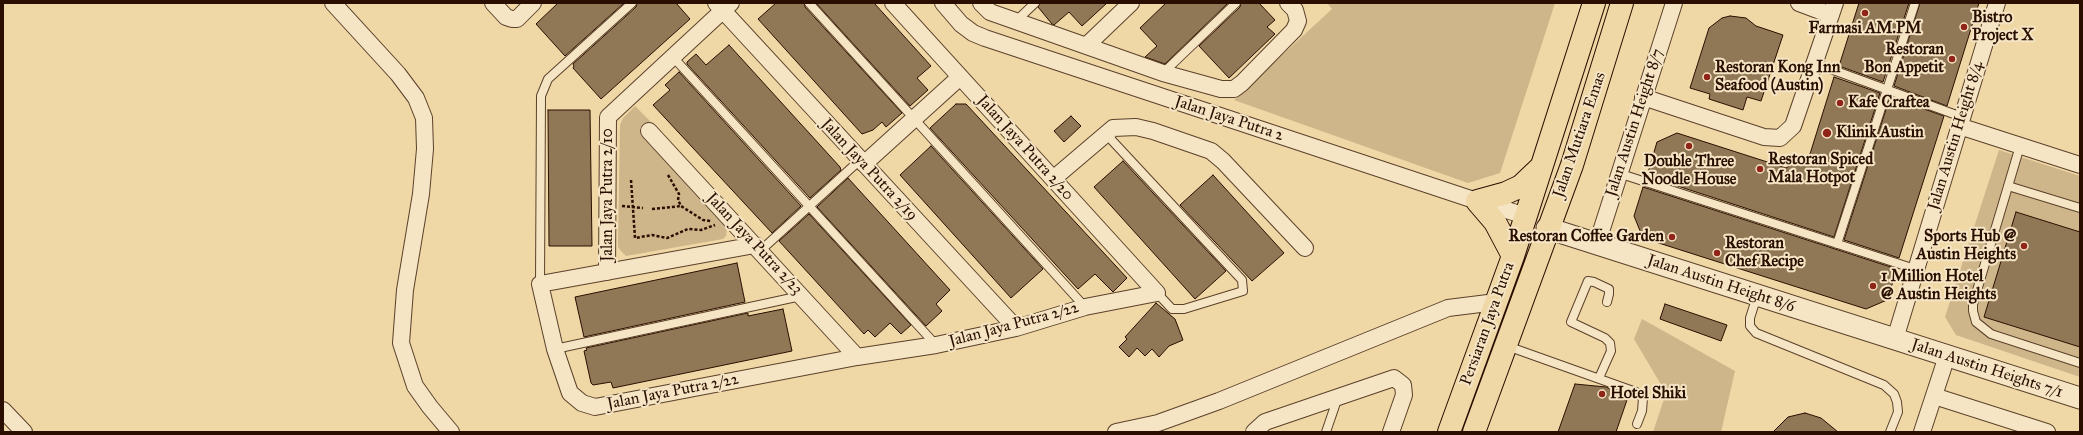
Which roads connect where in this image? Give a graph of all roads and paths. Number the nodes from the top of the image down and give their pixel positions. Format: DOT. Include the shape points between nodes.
graph roads {
  1 [pos="333,3"];
  2 [pos="492,3"];
  3 [pos="534,3"];
  4 [pos="632,3"];
  5 [pos="809,3"];
  6 [pos="894,3"];
  7 [pos="942,3"];
  8 [pos="981,3"];
  9 [pos="1035,3"];
  10 [pos="1131,3"];
  11 [pos="1236,3"];
  12 [pos="1288,3"];
  13 [pos="1594,3"];
  14 [pos="1622,3"];
  15 [pos="1674,3"];
  16 [pos="1799,3"];
  17 [pos="1915,3"];
  18 [pos="1997,3"];
  19 [pos="723,6"];
  20 [pos="1833,9"];
  21 [pos="1016,21"];
  22 [pos="1086,46"];
  23 [pos="673,57"];
  24 [pos="1814,63"];
  25 [pos="1163,73"];
  26 [pos="960,77"];
  27 [pos="1888,89"];
  28 [pos="1643,97"];
  29 [pos="914,118"];
  30 [pos="1960,121"];
  31 [pos="649,131"];
  32 [pos="1106,134"];
  33 [pos="2020,146"];
  34 [pos="862,162"];
  35 [pos="1543,164"];
  36 [pos="1572,165"];
  37 [pos="2080,165"];
  38 [pos="1618,173"];
  39 [pos="1053,179"];
  40 [pos="631,180"];
  41 [pos="2008,186"];
  42 [pos="1477,201"];
  43 [pos="608,205"];
  44 [pos="809,206"];
  45 [pos="634,207"];
  46 [pos="642,208"];
  47 [pos="2080,208"];
  48 [pos="652,209"];
  49 [pos="1526,216"];
  50 [pos="1547,228"];
  51 [pos="1597,244"];
  52 [pos="1838,244"];
  53 [pos="758,248"];
  54 [pos="1305,248"];
  55 [pos="1513,256"];
  56 [pos="1534,265"];
  57 [pos="1915,268"];
  58 [pos="607,272"];
  59 [pos="540,284"];
  60 [pos="1157,294"];
  61 [pos="1758,295"];
  62 [pos="801,296"];
  63 [pos="1496,302"];
  64 [pos="1606,302"];
  65 [pos="1085,307"];
  66 [pos="1016,328"];
  67 [pos="1895,339"];
  68 [pos="936,345"];
  69 [pos="1504,345"];
  70 [pos="556,349"];
  71 [pos="1947,356"];
  72 [pos="857,357"];
  73 [pos="2080,363"];
  74 [pos="1600,378"];
  75 [pos="1934,396"];
  76 [pos="1338,397"];
  77 [pos="2080,398"];
  78 [pos="3,410"];
  79 [pos="1637,424"];
  80 [pos="24,432"];
  81 [pos="452,432"];
  82 [pos="1116,432"];
  83 [pos="1254,432"];
  84 [pos="1326,432"];
  85 [pos="1391,432"];
  86 [pos="1449,432"];
  87 [pos="1474,432"];
  88 [pos="1890,432"];
  89 [pos="1922,432"];
  90 [pos="2047,432"];
  1 -- 81 [label="street" via="398,74 416,98 424,118 425,149 421,194 405,290 401,343 416,386"];
  2 -- 3 [label="street" via="506,17 512,19 517,19"];
  4 -- 59 [label="lane, Jalan Jaya Putra 2/22" via="548,79 541,96"];
  5 -- 29 [label="lane"];
  6 -- 26 [label="street, Jalan Jaya Putra 2/20"];
  7 -- 42 [label="street, Jalan Jaya Putra 2" via="961,24 985,38"];
  8 -- 21 [label="street" via="990,12"];
  9 -- 21 [label="lane"];
  10 -- 22 [label="street"];
  11 -- 25 [label="lane"];
  12 -- 25 [label="street" via="1295,10 1298,21 1294,30 1234,89 1221,89"];
  13 -- 35 [label="main road, Jalan Mutiara Emas"];
  14 -- 36 [label="main road, Jalan Mutiara Emas"];
  15 -- 28 [label="street, Jalan Austin Height 8/7"];
  16 -- 20 [label="street"];
  17 -- 27 [label="lane"];
  18 -- 30 [label="street, Jalan Austin Height 8/4"];
  19 -- 23 [label="street, Jalan Jaya Putra 2/10"];
  19 -- 34 [label="street, Jalan Jaya Putra 2/19"];
  20 -- 24 [label="street"];
  21 -- 22 [label="street"];
  22 -- 25 [label="street"];
  23 -- 43 [label="street, Jalan Jaya Putra 2/10" via="608,117"];
  23 -- 44 [label="lane"];
  24 -- 27 [label="lane"];
  24 -- 28 [label="street" via="1793,126 1780,138 1764,137"];
  26 -- 29 [label="street"];
  26 -- 39 [label="street, Jalan Jaya Putra 2/20"];
  27 -- 30 [label="lane"];
  27 -- 52 [label="lane"];
  28 -- 38 [label="street, Jalan Austin Height 8/7"];
  29 -- 34 [label="street"];
  29 -- 65 [label="lane"];
  30 -- 33 [label="street"];
  30 -- 57 [label="street, Jalan Austin Height 8/4"];
  31 -- 53 [label="street, Jalan Jaya Putra 2/23"];
  32 -- 39 [label="street"];
  32 -- 54 [label="street" via="1113,128 1136,127 1211,151 1223,160"];
  32 -- 60 [label="lane" via="1242,280 1243,291 1184,309 1172,309"];
  33 -- 37 [label="street"];
  33 -- 41 [label="lane"];
  34 -- 44 [label="lane"];
  34 -- 66 [label="street, Jalan Jaya Putra 2/19"];
  35 -- 42 [label="main road" via="1521,186"];
  35 -- 49 [label="main road, Jalan Mutiara Emas"];
  36 -- 49 [label="main road" via="1560,175 1543,206"];
  36 -- 50 [label="main road, Jalan Mutiara Emas"];
  38 -- 51 [label="street, Jalan Austin Height 8/7"];
  38 -- 52 [label="lane"];
  39 -- 60 [label="street, Jalan Jaya Putra 2/20"];
  40 -- 45 [label="path"];
  41 -- 47 [label="lane"];
  41 -- 73 [label="lane" via="1973,304 1976,322 1991,334"];
  42 -- 49 [label="street, Jalan Jaya Putra 2"];
  42 -- 55 [label="main road" via="1495,222"];
  43 -- 45 [label="path"];
  43 -- 58 [label="street, Jalan Jaya Putra 2/10"];
  44 -- 53 [label="lane"];
  44 -- 68 [label="lane"];
  45 -- 46 [label="path"];
  45 -- 48 [label="path" via="634,235 638,239 652,235 667,238 688,229 701,230 721,223 703,220 680,206"];
  49 -- 55 [label="main road, Persiaran Jaya Putra"];
  49 -- 56 [label="main road" via="1535,229"];
  50 -- 51 [label="street, Jalan Austin Height 8/6"];
  50 -- 56 [label="main road, Jalan Mutiara Emas"];
  51 -- 61 [label="street, Jalan Austin Height 8/6"];
  52 -- 57 [label="lane"];
  53 -- 58 [label="street"];
  53 -- 62 [label="street, Jalan Jaya Putra 2/23"];
  55 -- 63 [label="main road, Persiaran Jaya Putra"];
  56 -- 69 [label="main road, Persiaran Jaya Putra"];
  57 -- 67 [label="street, Jalan Austin Height 8/4"];
  58 -- 59 [label="street"];
  59 -- 70 [label="street, Jalan Jaya Putra 2/22"];
  60 -- 65 [label="street, Jalan Jaya Putra 2/22"];
  61 -- 67 [label="street, Jalan Austin Height 8/6"];
  61 -- 88 [label="lane" via="1750,318 1750,326 1756,333 1884,385 1894,394 1898,412"];
  62 -- 70 [label="lane"];
  62 -- 72 [label="street, Jalan Jaya Putra 2/23"];
  63 -- 82 [label="street" via="1448,308 1219,401 1158,423"];
  63 -- 86 [label="main road, Persiaran Jaya Putra"];
  64 -- 74 [label="lane" via="1610,294 1609,289 1588,281 1572,314 1571,322 1605,338 1610,343 1611,350"];
  65 -- 66 [label="street, Jalan Jaya Putra 2/22"];
  66 -- 68 [label="street, Jalan Jaya Putra 2/22"];
  67 -- 71 [label="street, Jalan Austin Heights 7/1"];
  68 -- 72 [label="street, Jalan Jaya Putra 2/22"];
  69 -- 74 [label="lane"];
  69 -- 87 [label="main road, Persiaran Jaya Putra"];
  70 -- 72 [label="street, Jalan Jaya Putra 2/22" via="570,393 595,407"];
  71 -- 75 [label="street"];
  71 -- 77 [label="street, Jalan Austin Heights 7/1"];
  74 -- 79 [label="lane" via="1636,392 1643,398"];
  75 -- 89 [label="street"];
  75 -- 90 [label="street"];
  76 -- 83 [label="street" via="1265,422"];
  76 -- 84 [label="lane"];
  76 -- 85 [label="street" via="1394,378 1403,385 1404,395"];
  78 -- 80 [label="street"];
}
